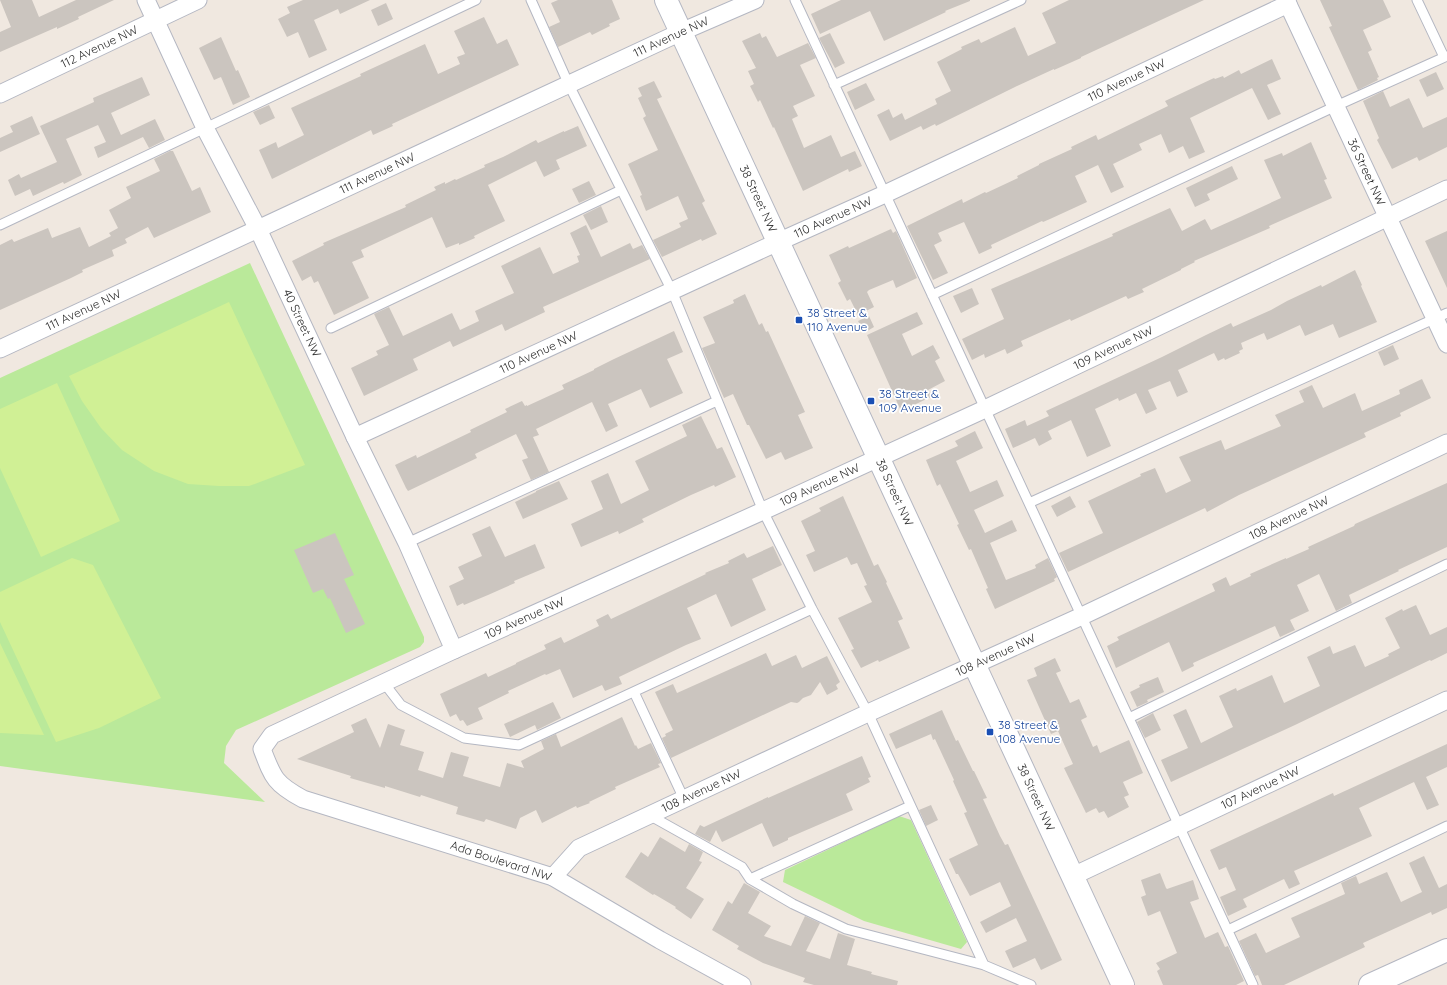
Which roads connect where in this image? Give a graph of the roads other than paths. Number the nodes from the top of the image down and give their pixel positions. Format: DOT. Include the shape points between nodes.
graph roads {
  1 [pos="146,0"];
  2 [pos="198,0"];
  3 [pos="476,0"];
  4 [pos="531,0"];
  5 [pos="666,0"];
  6 [pos="754,0"];
  7 [pos="795,0"];
  8 [pos="1021,0"];
  9 [pos="1417,0"];
  10 [pos="1287,2"];
  11 [pos="155,20"];
  12 [pos="681,32"];
  13 [pos="1446,57"];
  14 [pos="570,84"];
  15 [pos="834,85"];
  16 [pos="0,94"];
  17 [pos="1336,106"];
  18 [pos="206,128"];
  19 [pos="1447,189"];
  20 [pos="622,190"];
  21 [pos="885,194"];
  22 [pos="1388,217"];
  23 [pos="0,224"];
  24 [pos="258,229"];
  25 [pos="778,242"];
  26 [pos="672,291"];
  27 [pos="932,295"];
  28 [pos="1441,315"];
  29 [pos="331,328"];
  30 [pos="1447,344"];
  31 [pos="0,349"];
  32 [pos="717,401"];
  33 [pos="985,409"];
  34 [pos="355,437"];
  35 [pos="1447,443"];
  36 [pos="879,457"];
  37 [pos="1029,503"];
  38 [pos="763,511"];
  39 [pos="407,543"];
  40 [pos="1447,564"];
  41 [pos="812,609"];
  42 [pos="1082,616"];
  43 [pos="454,650"];
  44 [pos="974,664"];
  45 [pos="384,683"];
  46 [pos="634,692"];
  47 [pos="1447,700"];
  48 [pos="868,713"];
  49 [pos="1129,718"];
  50 [pos="272,774"];
  51 [pos="684,799"];
  52 [pos="910,806"];
  53 [pos="649,815"];
  54 [pos="1179,826"];
  55 [pos="1447,826"];
  56 [pos="1073,876"];
  57 [pos="553,877"];
  58 [pos="750,879"];
  59 [pos="1228,930"];
  60 [pos="1447,950"];
  61 [pos="984,966"];
  62 [pos="742,985"];
  63 [pos="1031,985"];
  64 [pos="1123,985"];
  65 [pos="1254,985"];
  66 [pos="1370,985"];
  1 -- 11 [label="street, 40 Street NW"];
  2 -- 11 [label="street, 112 Avenue NW"];
  3 -- 18 [label="lane"];
  4 -- 14 [label="lane"];
  5 -- 12 [label="street, 38 Street NW"];
  6 -- 12 [label="street, 111 Avenue NW"];
  7 -- 15 [label="lane"];
  8 -- 15 [label="lane"];
  9 -- 13 [label="lane"];
  10 -- 17 [label="street, 36 Street NW"];
  10 -- 21 [label="street, 110 Avenue NW"];
  11 -- 16 [label="street, 112 Avenue NW"];
  11 -- 18 [label="street, 40 Street NW"];
  12 -- 14 [label="street, 111 Avenue NW"];
  12 -- 25 [label="street, 38 Street NW"];
  13 -- 17 [label="lane"];
  14 -- 20 [label="lane"];
  14 -- 24 [label="street, 111 Avenue NW"];
  15 -- 21 [label="lane"];
  17 -- 22 [label="street, 36 Street NW"];
  17 -- 27 [label="lane"];
  18 -- 23 [label="lane"];
  18 -- 24 [label="street, 40 Street NW"];
  19 -- 22 [label="street, 109 Avenue NW"];
  20 -- 26 [label="lane"];
  20 -- 29 [label="lane"];
  21 -- 25 [label="street, 110 Avenue NW"];
  21 -- 27 [label="lane"];
  22 -- 28 [label="street, 36 Street NW"];
  22 -- 33 [label="street, 109 Avenue NW"];
  24 -- 31 [label="street, 111 Avenue NW"];
  24 -- 34 [label="street, 40 Street NW"];
  25 -- 26 [label="street, 110 Avenue NW"];
  25 -- 36 [label="street, 38 Street NW"];
  26 -- 32 [label="lane"];
  26 -- 34 [label="street, 110 Avenue NW"];
  27 -- 33 [label="lane"];
  28 -- 30 [label="street, 36 Street NW"];
  28 -- 37 [label="lane"];
  32 -- 38 [label="lane"];
  32 -- 39 [label="lane"];
  33 -- 36 [label="street, 109 Avenue NW"];
  33 -- 37 [label="lane"];
  34 -- 39 [label="street, 40 Street NW"];
  35 -- 42 [label="street, 108 Avenue NW"];
  36 -- 38 [label="street, 109 Avenue NW"];
  36 -- 44 [label="street, 38 Street NW"];
  37 -- 42 [label="lane"];
  38 -- 41 [label="lane"];
  38 -- 43 [label="street, 109 Avenue NW"];
  39 -- 43 [label="street, 40 Street NW"];
  40 -- 49 [label="lane"];
  41 -- 46 [label="lane"];
  41 -- 48 [label="lane"];
  42 -- 44 [label="street, 108 Avenue NW"];
  42 -- 49 [label="lane"];
  43 -- 45 [label="street, 109 Avenue NW"];
  44 -- 48 [label="street, 108 Avenue NW"];
  44 -- 56 [label="street, 38 Street NW"];
  45 -- 46 [label="lane" via="401,705 464,738 519,745"];
  45 -- 50 [label="street, 109 Avenue NW" via="272,735 262,749"];
  46 -- 51 [label="lane"];
  47 -- 54 [label="street, 107 Avenue NW"];
  48 -- 51 [label="street, 108 Avenue NW"];
  48 -- 52 [label="lane"];
  49 -- 54 [label="lane"];
  50 -- 57 [label="street, Ada Boulevard NW" via="285,789 303,799"];
  51 -- 53 [label="street, 108 Avenue NW"];
  52 -- 58 [label="lane"];
  52 -- 61 [label="lane"];
  53 -- 57 [label="street, 108 Avenue NW" via="579,848"];
  53 -- 58 [label="lane" via="742,867"];
  54 -- 56 [label="street, 107 Avenue NW"];
  54 -- 59 [label="lane"];
  55 -- 59 [label="lane"];
  56 -- 64 [label="street, 38 Street NW"];
  57 -- 62 [label="street, Ada Boulevard NW"];
  58 -- 61 [label="lane" via="793,904 846,929"];
  59 -- 65 [label="lane"];
  60 -- 66 [label="street"];
  61 -- 63 [label="lane"];
}
